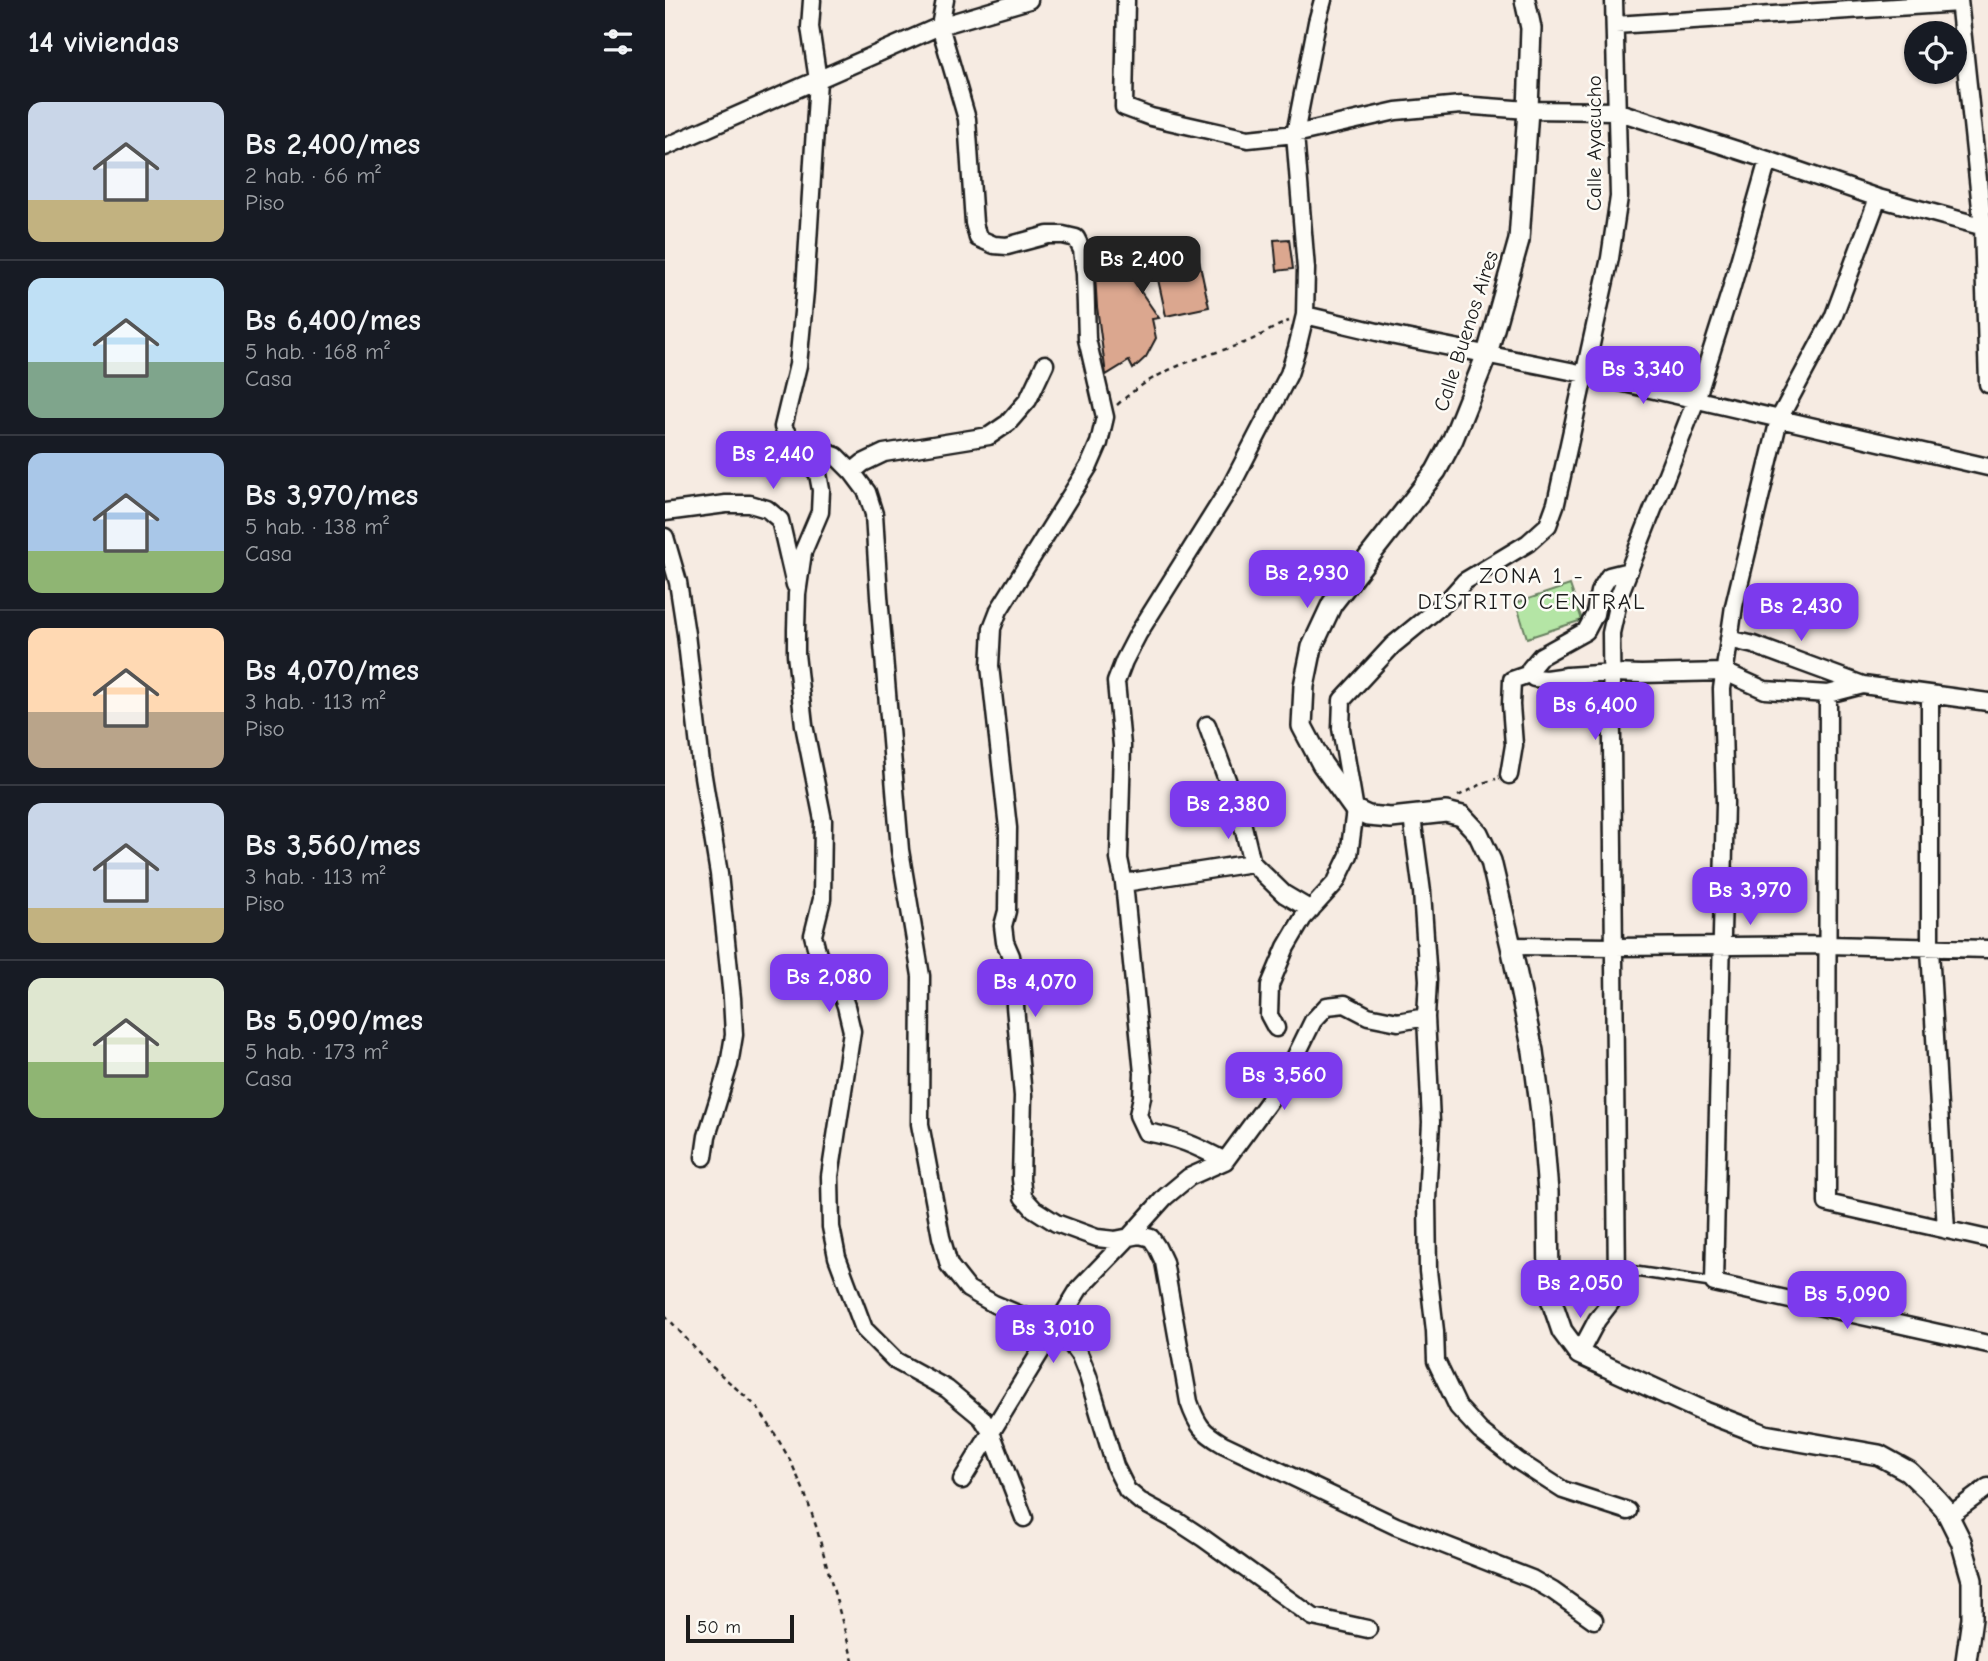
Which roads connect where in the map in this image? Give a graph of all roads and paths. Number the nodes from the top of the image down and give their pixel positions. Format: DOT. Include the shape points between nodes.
graph roads {
  1 [pos="812,0"];
  2 [pos="945,0"];
  3 [pos="1029,0"];
  4 [pos="1126,0"];
  5 [pos="1323,0"];
  6 [pos="1525,0"];
  7 [pos="1614,0"];
  8 [pos="1959,1"];
  9 [pos="1615,25"];
  10 [pos="940,26"];
  11 [pos="818,80"];
  12 [pos="1528,110"];
  13 [pos="1616,111"];
  14 [pos="1295,134"];
  15 [pos="665,147"];
  16 [pos="1768,160"];
  17 [pos="1878,198"];
  18 [pos="1986,227"];
  19 [pos="1305,315"];
  20 [pos="1487,354"];
  21 [pos="1045,364"];
  22 [pos="1585,374"];
  23 [pos="1988,384"];
  24 [pos="1696,400"];
  25 [pos="1105,417"];
  26 [pos="1779,419"];
  27 [pos="790,440"];
  28 [pos="1988,467"];
  29 [pos="852,472"];
  30 [pos="665,512"];
  31 [pos="665,537"];
  32 [pos="1629,571"];
  33 [pos="796,594"];
  34 [pos="1729,639"];
  35 [pos="1725,672"];
  36 [pos="1532,673"];
  37 [pos="1612,673"];
  38 [pos="1863,685"];
  39 [pos="1828,694"];
  40 [pos="1930,694"];
  41 [pos="1988,702"];
  42 [pos="1207,725"];
  43 [pos="1509,775"];
  44 [pos="1355,810"];
  45 [pos="1446,812"];
  46 [pos="1412,817"];
  47 [pos="1252,863"];
  48 [pos="1124,883"];
  49 [pos="1311,910"];
  50 [pos="1722,945"];
  51 [pos="1829,945"];
  52 [pos="1511,946"];
  53 [pos="1614,947"];
  54 [pos="1930,949"];
  55 [pos="1988,949"];
  56 [pos="1426,1017"];
  57 [pos="1276,1028"];
  58 [pos="704,1157"];
  59 [pos="1225,1161"];
  60 [pos="1945,1230"];
  61 [pos="1129,1237"];
  62 [pos="1988,1239"];
  63 [pos="1618,1269"];
  64 [pos="1713,1283"];
  65 [pos="665,1315"];
  66 [pos="1054,1329"];
  67 [pos="1988,1344"];
  68 [pos="1579,1354"];
  69 [pos="991,1432"];
  70 [pos="962,1480"];
  71 [pos="1988,1488"];
  72 [pos="1628,1511"];
  73 [pos="1949,1516"];
  74 [pos="1024,1518"];
  75 [pos="1594,1620"];
  76 [pos="1368,1629"];
  77 [pos="853,1661"];
  78 [pos="1966,1661"];
  1 -- 11 [label="street" via="810,27"];
  2 -- 10 [label="street"];
  3 -- 10 [label="street"];
  4 -- 14 [label="street" via="1124,107 1248,139"];
  5 -- 14 [label="street"];
  6 -- 12 [label="street, Calle Buenos Aires" via="1531,28"];
  7 -- 9 [label="street, Calle Ayacucho"];
  8 -- 9 [label="street"];
  8 -- 18 [label="street"];
  9 -- 13 [label="street, Calle Ayacucho"];
  10 -- 11 [label="street"];
  10 -- 25 [label="street" via="967,119 978,238 1007,246 1048,235 1076,238 1085,274 1087,339"];
  11 -- 15 [label="street"];
  11 -- 27 [label="street" via="798,365 783,427"];
  12 -- 13 [label="street"];
  12 -- 14 [label="street" via="1461,104 1396,111"];
  12 -- 20 [label="street, Calle Buenos Aires" via="1519,240"];
  13 -- 16 [label="street"];
  13 -- 22 [label="street, Calle Ayacucho" via="1619,197"];
  14 -- 19 [label="street" via="1306,269"];
  16 -- 17 [label="street"];
  16 -- 24 [label="street"];
  17 -- 18 [label="street"];
  17 -- 26 [label="street" via="1833,318"];
  18 -- 23 [label="street"];
  19 -- 20 [label="street"];
  19 -- 25 [label="path" via="1248,341 1169,368 1133,390"];
  19 -- 48 [label="street" via="1276,402 1232,484 1138,634 1116,682 1122,746 1119,859"];
  20 -- 22 [label="street"];
  20 -- 44 [label="street, Calle Buenos Aires" via="1436,471 1332,604 1312,648 1302,726"];
  21 -- 29 [label="street" via="1028,400 989,436 884,453"];
  22 -- 24 [label="street"];
  22 -- 44 [label="street, Calle Ayacucho" via="1548,525 1528,543 1465,581 1393,645 1342,700 1341,728"];
  24 -- 26 [label="street"];
  24 -- 32 [label="street"];
  25 -- 61 [label="street" via="1089,466 999,610 992,628 990,666 1008,828 1003,926 1015,978 1023,1096 1023,1197 1056,1223 1097,1238"];
  26 -- 28 [label="street"];
  26 -- 34 [label="street"];
  27 -- 29 [label="street" via="836,456"];
  27 -- 33 [label="street" via="818,474 821,490 820,512 803,552"];
  29 -- 66 [label="street" via="867,492 874,514 900,850 921,976 920,1124 941,1237 949,1265 968,1289"];
  30 -- 33 [label="street" via="726,504 767,509 781,520"];
  31 -- 58 [label="street" via="678,582 732,998 730,1065"];
  32 -- 36 [label="street" via="1609,576 1586,631 1541,656 1529,669"];
  32 -- 37 [label="street" via="1611,633"];
  33 -- 69 [label="street" via="796,654 804,725 823,820 822,899 813,935 818,955 836,978 852,1031 829,1176 837,1257 864,1329 896,1361 947,1389 982,1418"];
  34 -- 35 [label="street"];
  34 -- 38 [label="street"];
  35 -- 37 [label="street"];
  35 -- 39 [label="street" via="1766,690"];
  35 -- 50 [label="street"];
  36 -- 37 [label="street" via="1534,678 1546,679"];
  36 -- 43 [label="street" via="1512,680 1514,746"];
  37 -- 53 [label="street"];
  38 -- 39 [label="street"];
  38 -- 40 [label="street"];
  39 -- 51 [label="street"];
  40 -- 41 [label="street"];
  40 -- 54 [label="street"];
  42 -- 47 [label="street"];
  43 -- 45 [label="path" via="1450,801"];
  44 -- 46 [label="street" via="1368,816"];
  44 -- 49 [label="street" via="1349,855 1336,882"];
  45 -- 46 [label="street"];
  45 -- 52 [label="street" via="1462,816 1478,832 1491,861"];
  46 -- 56 [label="street" via="1424,917"];
  47 -- 48 [label="street"];
  47 -- 49 [label="street" via="1284,894"];
  48 -- 59 [label="street" via="1143,1073 1137,1115 1146,1132 1192,1144"];
  49 -- 57 [label="street" via="1286,947 1270,985 1269,1015"];
  50 -- 51 [label="street"];
  50 -- 53 [label="street"];
  50 -- 64 [label="street"];
  51 -- 54 [label="street"];
  51 -- 60 [label="street" via="1827,1203"];
  52 -- 53 [label="street"];
  52 -- 68 [label="street" via="1542,1120 1549,1293 1562,1331"];
  53 -- 63 [label="street"];
  54 -- 55 [label="street"];
  54 -- 60 [label="street"];
  56 -- 59 [label="street" via="1398,1022 1368,1016 1345,1004 1327,1006 1313,1021 1267,1104"];
  56 -- 72 [label="street" via="1431,1122 1428,1271 1436,1362 1458,1407 1518,1461 1563,1490"];
  59 -- 61 [label="street" via="1189,1177 1164,1197"];
  60 -- 62 [label="street"];
  61 -- 66 [label="street" via="1079,1289"];
  61 -- 75 [label="street" via="1151,1238 1164,1262 1189,1402 1205,1434 1396,1526 1532,1579"];
  63 -- 64 [label="lane"];
  63 -- 68 [label="street" via="1613,1298"];
  64 -- 67 [label="street"];
  65 -- 77 [label="path" via="755,1406 790,1460 816,1526"];
  66 -- 69 [label="street"];
  66 -- 76 [label="street" via="1080,1356 1127,1490 1313,1617"];
  68 -- 73 [label="street" via="1765,1435 1879,1455 1930,1490"];
  69 -- 70 [label="street"];
  69 -- 74 [label="street"];
  71 -- 73 [label="street"];
  73 -- 78 [label="street" via="1972,1580"];
}
